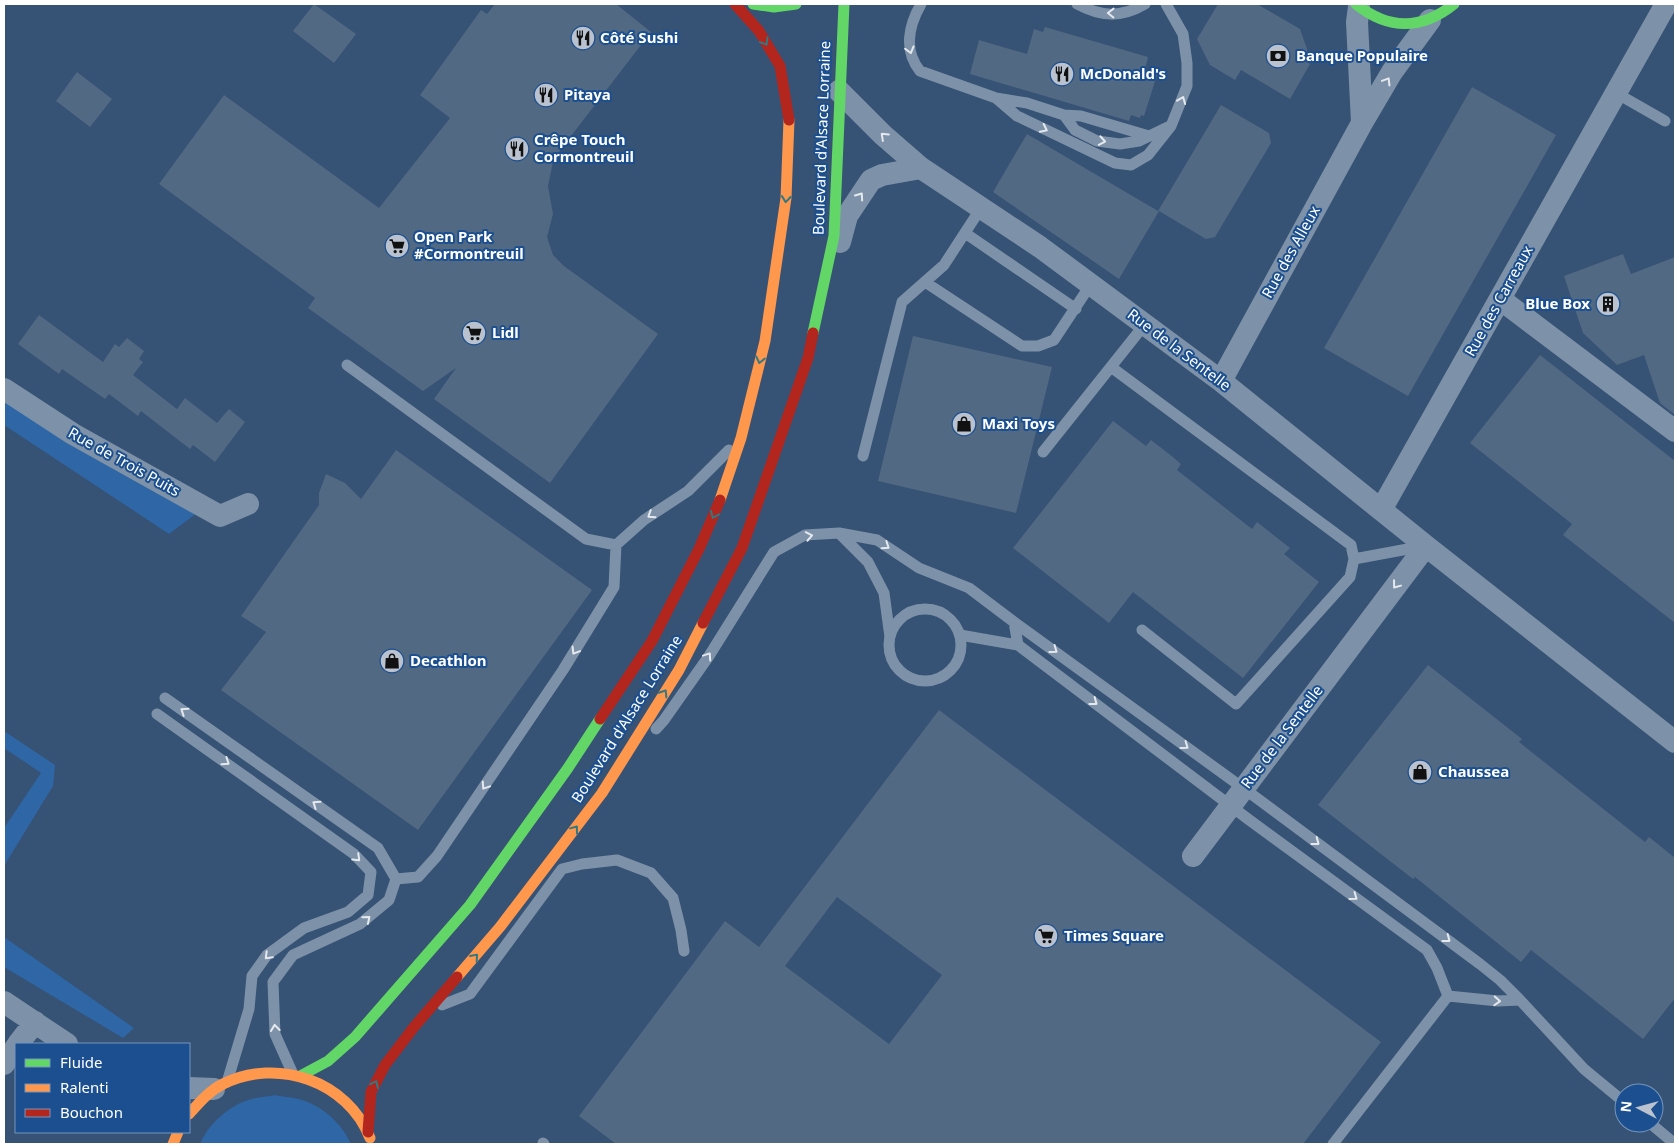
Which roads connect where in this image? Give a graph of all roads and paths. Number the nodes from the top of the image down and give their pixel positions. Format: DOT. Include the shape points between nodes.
graph roads {
  1 [pos="735,4"];
  2 [pos="753,4"];
  3 [pos="796,4"];
  4 [pos="844,4"];
  5 [pos="921,4"];
  6 [pos="1077,4"];
  7 [pos="1145,4"];
  8 [pos="1166,4"];
  9 [pos="1454,4"];
  10 [pos="1666,4"];
  11 [pos="1358,5"];
  12 [pos="1430,20"];
  13 [pos="839,91"];
  14 [pos="1616,93"];
  15 [pos="996,98"];
  16 [pos="1064,115"];
  17 [pos="1665,121"];
  18 [pos="1362,123"];
  19 [pos="1171,126"];
  20 [pos="1149,136"];
  21 [pos="921,168"];
  22 [pos="981,208"];
  23 [pos="964,233"];
  24 [pos="925,282"];
  25 [pos="1092,284"];
  26 [pos="1500,299"];
  27 [pos="1076,309"];
  28 [pos="1145,324"];
  29 [pos="808,358"];
  30 [pos="347,365"];
  31 [pos="1111,367"];
  32 [pos="1221,381"];
  33 [pos="4,389"];
  34 [pos="1675,431"];
  35 [pos="741,438"];
  36 [pos="1043,452"];
  37 [pos="863,456"];
  38 [pos="248,504"];
  39 [pos="1381,510"];
  40 [pos="839,533"];
  41 [pos="616,545"];
  42 [pos="1426,546"];
  43 [pos="1354,560"];
  44 [pos="1014,622"];
  45 [pos="1142,630"];
  46 [pos="960,635"];
  47 [pos="890,638"];
  48 [pos="1018,645"];
  49 [pos="165,698"];
  50 [pos="157,714"];
  51 [pos="1675,742"];
  52 [pos="612,776"];
  53 [pos="1237,797"];
  54 [pos="1193,856"];
  55 [pos="396,879"];
  56 [pos="684,951"];
  57 [pos="1448,996"];
  58 [pos="1520,1000"];
  59 [pos="4,1002"];
  60 [pos="429,1010"];
  61 [pos="35,1022"];
  62 [pos="19,1043"];
  63 [pos="66,1043"];
  64 [pos="15,1049"];
  65 [pos="4,1064"];
  66 [pos="297,1074"];
  67 [pos="221,1085"];
  68 [pos="190,1088"];
  69 [pos="1614,1094"];
  70 [pos="190,1112"];
  71 [pos="368,1132"];
  72 [pos="1662,1133"];
  73 [pos="372,1144"];
  74 [pos="1334,1144"];
  75 [pos="1675,1144"];
  1 -- 35 [label="main road, Boulevard d'Alsace Lorraine, one-way" via="759,31 780,66 789,118 786,198 765,341"];
  2 -- 3 [label="main road"];
  4 -- 13 [label="main road, Boulevard d'Alsace Lorraine"];
  5 -- 15 [label="lane, one-way" via="913,17 908,41 914,64 920,71"];
  7 -- 6 [label="lane, one-way" via="1133,11 1116,14 1093,12"];
  19 -- 8 [label="lane, one-way" via="1187,86 1187,63 1183,34"];
  9 -- 12 [label="main road"];
  10 -- 14 [label="street, Rue des Carreaux"];
  11 -- 12 [label="main road" via="1375,17 1393,23 1412,24"];
  11 -- 18 [label="street"];
  18 -- 12 [label="street, Rue des Alleux, one-way" via="1392,72"];
  21 -- 13 [label="street, Rue de la Sentelle, one-way"];
  13 -- 29 [label="main road, Boulevard d'Alsace Lorraine" via="834,236"];
  14 -- 17 [label="lane"];
  14 -- 26 [label="street, Rue des Carreaux"];
  15 -- 16 [label="lane" via="1027,102"];
  15 -- 19 [label="lane, one-way" via="1017,116 1114,163 1131,165 1148,155"];
  16 -- 20 [label="lane" via="1082,116"];
  16 -- 20 [label="lane, one-way" via="1075,130 1097,141 1120,144"];
  18 -- 32 [label="street, Rue des Alleux"];
  19 -- 20 [label="lane"];
  21 -- 22 [label="street, Rue de la Sentelle"];
  29 -- 21 [label="street, one-way" via="847,216 871,180"];
  22 -- 23 [label="lane"];
  22 -- 25 [label="street, Rue de la Sentelle"];
  23 -- 24 [label="lane" via="944,265"];
  23 -- 27 [label="lane"];
  24 -- 27 [label="lane" via="1022,346 1038,346 1054,340"];
  24 -- 37 [label="lane" via="902,302"];
  25 -- 27 [label="lane"];
  25 -- 28 [label="street, Rue de la Sentelle"];
  26 -- 34 [label="street"];
  26 -- 39 [label="street, Rue des Carreaux"];
  28 -- 31 [label="lane"];
  28 -- 32 [label="street, Rue de la Sentelle"];
  52 -- 29 [label="main road, Boulevard d'Alsace Lorraine, one-way" via="679,670 742,548"];
  30 -- 41 [label="lane" via="586,539"];
  31 -- 36 [label="lane"];
  31 -- 43 [label="lane" via="1351,545"];
  32 -- 39 [label="street, Rue de la Sentelle"];
  33 -- 38 [label="street, Rue de Trois Puits" via="73,434 220,516"];
  35 -- 41 [label="lane, one-way" via="688,491 644,520"];
  35 -- 66 [label="main road, Boulevard d'Alsace Lorraine, one-way" via="717,508 656,632 568,768 470,905 386,1002 328,1061"];
  39 -- 42 [label="street, Rue de la Sentelle"];
  40 -- 44 [label="lane, one-way" via="877,540 919,568 969,588"];
  40 -- 47 [label="lane" via="868,562 884,594"];
  52 -- 40 [label="lane, one-way" via="664,720 709,656 774,552 806,535"];
  41 -- 55 [label="lane, one-way" via="614,587 563,670 437,856 418,877"];
  42 -- 43 [label="lane"];
  42 -- 51 [label="street, Rue de la Sentelle"];
  42 -- 53 [label="street, Rue de la Sentelle, one-way"];
  43 -- 45 [label="lane" via="1350,577 1236,704"];
  44 -- 48 [label="lane"];
  44 -- 53 [label="lane, one-way"];
  46 -- 47 [label="lane" via="947,616 924,608 902,617"];
  46 -- 47 [label="lane" via="961,647 952,669 932,680 909,677 900,670 893,661"];
  46 -- 48 [label="lane"];
  48 -- 53 [label="lane, one-way"];
  55 -- 49 [label="lane, one-way" via="378,848"];
  50 -- 67 [label="lane, one-way" via="354,854 371,872 368,895 348,912 304,928 267,955 252,976 249,1009"];
  60 -- 52 [label="main road, Boulevard d'Alsace Lorraine, one-way" via="500,927"];
  53 -- 54 [label="street, Rue de la Sentelle"];
  53 -- 57 [label="lane, one-way" via="1427,950 1438,968"];
  53 -- 58 [label="lane, one-way" via="1480,964"];
  66 -- 55 [label="lane, one-way" via="275,1034 272,982 293,955 360,924 390,900"];
  56 -- 60 [label="lane" via="673,898 651,873 618,860 562,869 470,994"];
  57 -- 58 [label="lane, one-way"];
  57 -- 74 [label="lane"];
  58 -- 69 [label="lane" via="1584,1069"];
  59 -- 61 [label="street"];
  71 -- 60 [label="main road, Boulevard d'Alsace Lorraine, one-way" via="372,1092 408,1034"];
  61 -- 62 [label="street"];
  61 -- 63 [label="street"];
  64 -- 65 [label="street"];
  66 -- 67 [label="main road" via="271,1071 249,1074"];
  66 -- 71 [label="main road" via="329,1088 352,1107"];
  67 -- 68 [label="street"];
  67 -- 70 [label="main road"];
  71 -- 73 [label="main road"];
  72 -- 75 [label="lane"];
}
